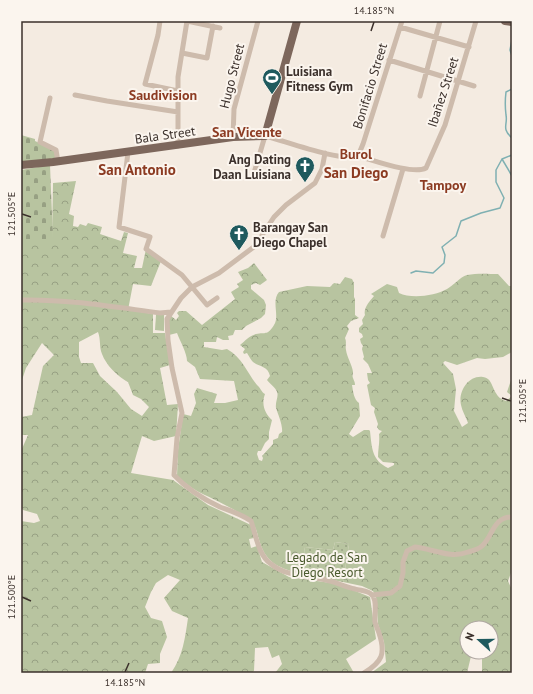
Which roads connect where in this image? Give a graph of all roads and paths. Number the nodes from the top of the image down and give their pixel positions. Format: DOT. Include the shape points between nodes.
graph roads {
  1 [pos="160,21"];
  2 [pos="258,21"];
  3 [pos="298,21"];
  4 [pos="402,21"];
  5 [pos="440,21"];
  6 [pos="476,21"];
  7 [pos="505,21"];
  8 [pos="512,22"];
  9 [pos="212,26"];
  10 [pos="400,27"];
  11 [pos="220,28"];
  12 [pos="436,37"];
  13 [pos="469,47"];
  14 [pos="182,53"];
  15 [pos="389,60"];
  16 [pos="427,70"];
  17 [pos="459,80"];
  18 [pos="474,86"];
  19 [pos="178,91"];
  20 [pos="75,95"];
  21 [pos="420,96"];
  22 [pos="50,98"];
  23 [pos="178,112"];
  24 [pos="265,136"];
  25 [pos="232,137"];
  26 [pos="178,146"];
  27 [pos="128,152"];
  28 [pos="325,153"];
  29 [pos="358,156"];
  30 [pos="58,162"];
  31 [pos="21,166"];
  32 [pos="426,168"];
  33 [pos="403,169"];
  34 [pos="254,173"];
  35 [pos="383,236"];
  36 [pos="192,287"];
  37 [pos="217,298"];
  38 [pos="21,300"];
  39 [pos="170,312"];
  40 [pos="512,517"];
  41 [pos="372,595"];
  42 [pos="364,673"];
  1 -- 19 [label="street" via="145,84"];
  2 -- 25 [label="street, Hugo Street" via="234,109"];
  3 -- 24 [label="main road"];
  4 -- 10 [label="street, Bonifacio Street"];
  5 -- 12 [label="street"];
  6 -- 13 [label="street, Ibañez Street"];
  7 -- 8 [label="main road"];
  9 -- 11 [label="street"];
  9 -- 14 [label="street" via="187,21"];
  9 -- 14 [label="street" via="207,58"];
  10 -- 12 [label="street"];
  10 -- 15 [label="street, Bonifacio Street"];
  12 -- 13 [label="street"];
  12 -- 16 [label="street"];
  13 -- 17 [label="street, Ibañez Street"];
  14 -- 19 [label="street"];
  15 -- 16 [label="street"];
  15 -- 29 [label="street, Bonifacio Street"];
  16 -- 17 [label="street"];
  16 -- 21 [label="street"];
  17 -- 18 [label="street"];
  17 -- 32 [label="street, Ibañez Street" via="445,125"];
  19 -- 23 [label="street"];
  20 -- 23 [label="street"];
  22 -- 30 [label="street" via="40,142 56,150"];
  23 -- 26 [label="street"];
  24 -- 25 [label="main road, Bala Street"];
  24 -- 28 [label="street, Bala Street"];
  24 -- 34 [label="street"];
  25 -- 26 [label="main road, Bala Street"];
  26 -- 27 [label="main road, Bala Street"];
  27 -- 30 [label="main road, Bala Street"];
  27 -- 36 [label="street" via="119,227 150,237 146,248 182,275"];
  28 -- 29 [label="street, Bala Street" via="353,158"];
  28 -- 36 [label="street" via="322,169 315,183 274,217 255,246 219,273"];
  29 -- 33 [label="street, Bala Street"];
  30 -- 31 [label="main road, Bala Street"];
  32 -- 33 [label="street, Bala Street" via="418,171"];
  33 -- 35 [label="street"];
  36 -- 37 [label="street" via="207,305"];
  36 -- 39 [label="street"];
  38 -- 39 [label="street" via="49,300"];
  39 -- 41 [label="street" via="167,318 168,340 182,413 174,475 190,490 251,521 264,557 270,564 288,573 337,582"];
  40 -- 41 [label="street" via="505,517 482,546 467,553 451,555 416,547 407,551 400,586 391,593"];
  41 -- 42 [label="street" via="383,654 380,660"];
}
